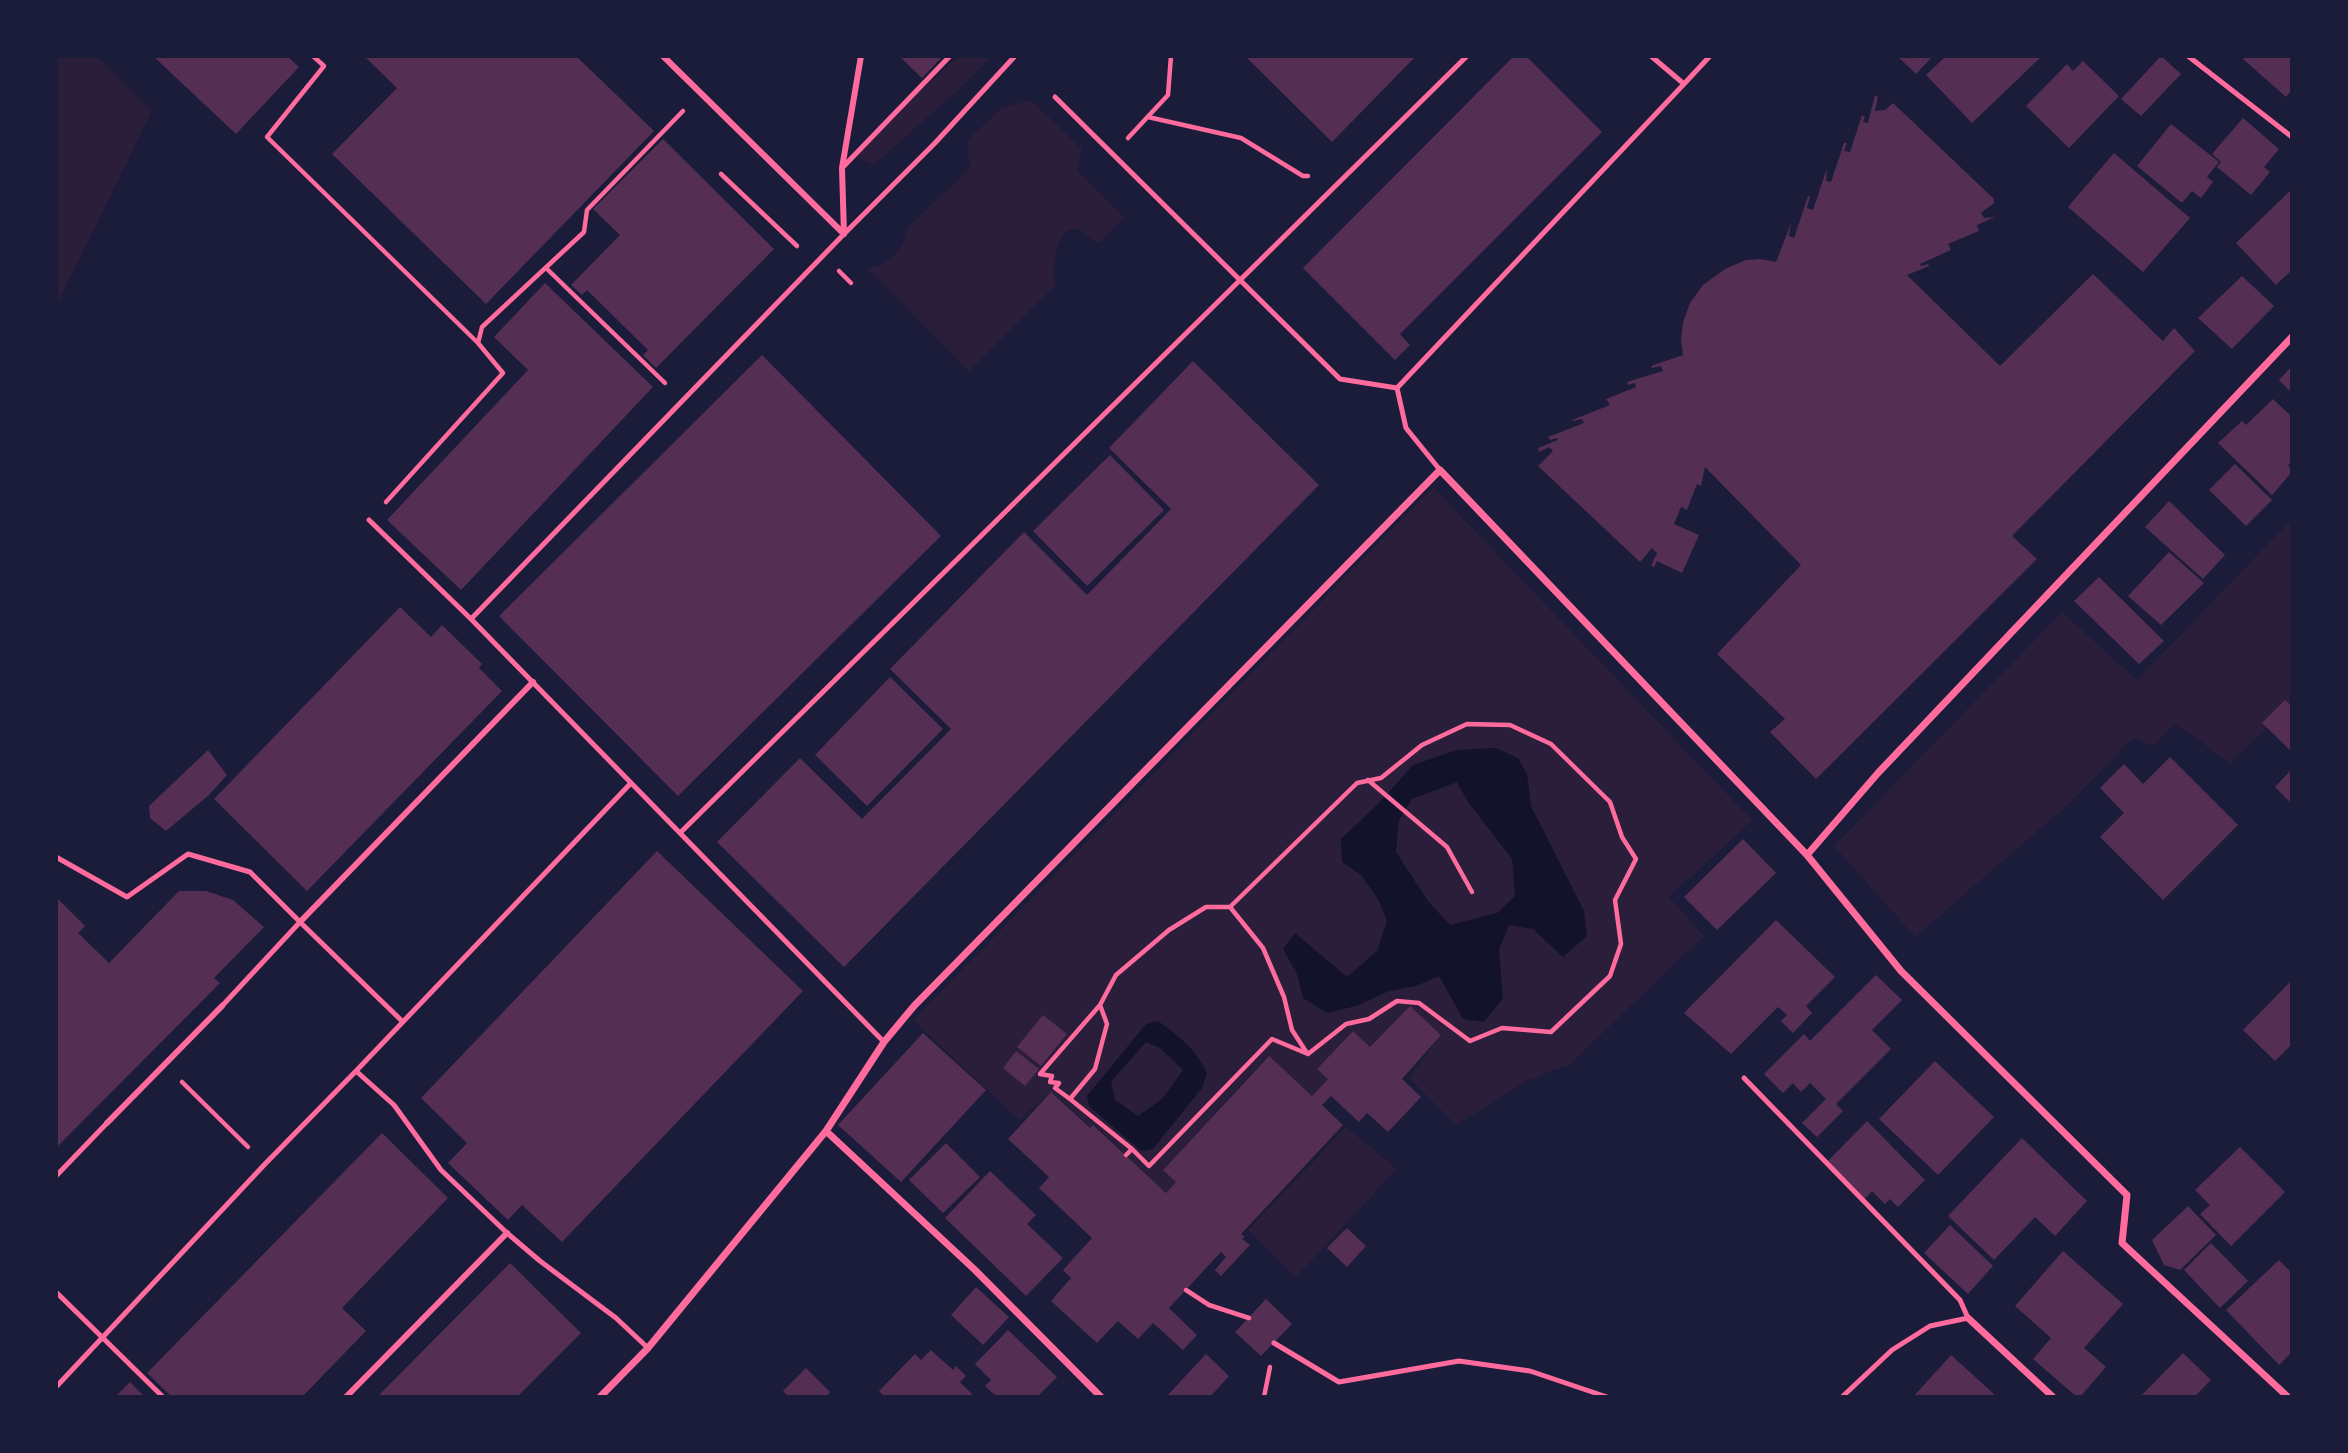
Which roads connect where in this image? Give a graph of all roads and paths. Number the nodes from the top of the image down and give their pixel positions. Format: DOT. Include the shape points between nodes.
graph roads {
  1 [pos="313,56"];
  2 [pos="663,56"];
  3 [pos="860,56"];
  4 [pos="950,56"];
  5 [pos="1015,56"];
  6 [pos="1171,56"];
  7 [pos="1468,56"];
  8 [pos="1651,56"];
  9 [pos="1710,56"];
  10 [pos="2188,56"];
  11 [pos="1684,84"];
  12 [pos="701,93"];
  13 [pos="1055,97"];
  14 [pos="1148,117"];
  15 [pos="2292,137"];
  16 [pos="1114,154"];
  17 [pos="842,168"];
  18 [pos="721,174"];
  19 [pos="1340,182"];
  20 [pos="844,234"];
  21 [pos="815,263"];
  22 [pos="546,268"];
  23 [pos="1240,280"];
  24 [pos="2292,337"];
  25 [pos="478,343"];
  26 [pos="1397,388"];
  27 [pos="683,400"];
  28 [pos="1440,470"];
  29 [pos="369,520"];
  30 [pos="471,619"];
  31 [pos="533,682"];
  32 [pos="1368,780"];
  33 [pos="631,783"];
  34 [pos="680,833"];
  35 [pos="1807,855"];
  36 [pos="56,857"];
  37 [pos="1472,892"];
  38 [pos="1230,907"];
  39 [pos="300,922"];
  40 [pos="1100,1005"];
  41 [pos="222,1006"];
  42 [pos="404,1021"];
  43 [pos="884,1042"];
  44 [pos="1308,1054"];
  45 [pos="164,1065"];
  46 [pos="356,1071"];
  47 [pos="1744,1078"];
  48 [pos="1070,1099"];
  49 [pos="107,1124"];
  50 [pos="826,1131"];
  51 [pos="247,1146"];
  52 [pos="1132,1149"];
  53 [pos="1126,1155"];
  54 [pos="56,1175"];
  55 [pos="508,1233"];
  56 [pos="1186,1290"];
  57 [pos="56,1292"];
  58 [pos="1249,1318"];
  59 [pos="1968,1318"];
  60 [pos="103,1339"];
  61 [pos="1274,1343"];
  62 [pos="648,1348"];
  63 [pos="56,1387"];
  64 [pos="163,1397"];
  65 [pos="346,1397"];
  66 [pos="600,1397"];
  67 [pos="1101,1397"];
  68 [pos="1607,1397"];
  69 [pos="1842,1397"];
  70 [pos="2053,1397"];
  71 [pos="2288,1397"];
  1 -- 25 [label="path" via="324,66 267,137"];
  2 -- 12 [label="street"];
  3 -- 17 [label="street"];
  4 -- 17 [label="lane"];
  5 -- 20 [label="lane"];
  6 -- 14 [label="path" via="1168,95"];
  7 -- 19 [label="lane"];
  8 -- 11 [label="lane"];
  9 -- 11 [label="lane"];
  10 -- 15 [label="lane"];
  11 -- 26 [label="lane"];
  12 -- 20 [label="street"];
  12 -- 22 [label="path" via="587,210 584,232"];
  13 -- 16 [label="lane"];
  14 -- 16 [label="path"];
  14 -- 19 [label="path" via="1241,138 1303,176"];
  16 -- 23 [label="lane"];
  17 -- 20 [label="street"];
  18 -- 21 [label="path"];
  19 -- 23 [label="lane"];
  20 -- 21 [label="lane"];
  21 -- 27 [label="lane"];
  22 -- 25 [label="path" via="482,327"];
  22 -- 27 [label="path"];
  23 -- 26 [label="lane" via="1340,379"];
  23 -- 34 [label="lane"];
  24 -- 35 [label="street" via="1878,773"];
  25 -- 29 [label="path" via="503,373"];
  26 -- 28 [label="lane" via="1406,428"];
  27 -- 30 [label="lane"];
  28 -- 35 [label="street"];
  28 -- 43 [label="street" via="914,1006"];
  29 -- 30 [label="lane"];
  30 -- 31 [label="lane"];
  31 -- 33 [label="lane"];
  31 -- 39 [label="street"];
  32 -- 37 [label="path" via="1447,847"];
  32 -- 38 [label="path" via="1357,782"];
  32 -- 44 [label="path" via="1381,778 1422,745 1467,724 1510,725 1551,744 1610,802 1622,837 1636,859 1615,900 1621,944 1610,976 1551,1032 1502,1028 1470,1041 1419,1003 1398,1001 1369,1019 1346,1024"];
  33 -- 34 [label="lane"];
  33 -- 42 [label="lane"];
  34 -- 43 [label="lane"];
  35 -- 71 [label="street" via="1901,971 2127,1195 2122,1243"];
  36 -- 39 [label="lane" via="127,897 188,854 250,872"];
  38 -- 40 [label="path" via="1206,907 1169,930 1116,975"];
  38 -- 44 [label="path" via="1263,948 1292,1030"];
  39 -- 41 [label="lane"];
  39 -- 42 [label="lane"];
  40 -- 48 [label="path" via="1107,1024 1095,1069"];
  40 -- 48 [label="path" via="1040,1074 1052,1076 1050,1082 1059,1083 1055,1088"];
  41 -- 45 [label="street"];
  42 -- 46 [label="lane"];
  43 -- 50 [label="street"];
  44 -- 52 [label="path" via="1272,1039 1149,1166"];
  45 -- 49 [label="street"];
  45 -- 51 [label="path"];
  46 -- 55 [label="lane" via="394,1105 442,1170"];
  46 -- 60 [label="lane"];
  47 -- 59 [label="lane" via="1960,1300"];
  48 -- 52 [label="path"];
  49 -- 54 [label="lane"];
  50 -- 62 [label="street"];
  50 -- 67 [label="street" via="975,1270"];
  52 -- 53 [label="path"];
  55 -- 62 [label="lane"];
  55 -- 65 [label="street"];
  56 -- 58 [label="path" via="1209,1305"];
  57 -- 60 [label="lane"];
  59 -- 69 [label="lane" via="1930,1326 1892,1350"];
  59 -- 70 [label="street"];
  60 -- 63 [label="lane"];
  60 -- 64 [label="lane"];
  61 -- 68 [label="lane" via="1339,1382 1459,1362 1530,1371"];
  62 -- 66 [label="street"];
}
